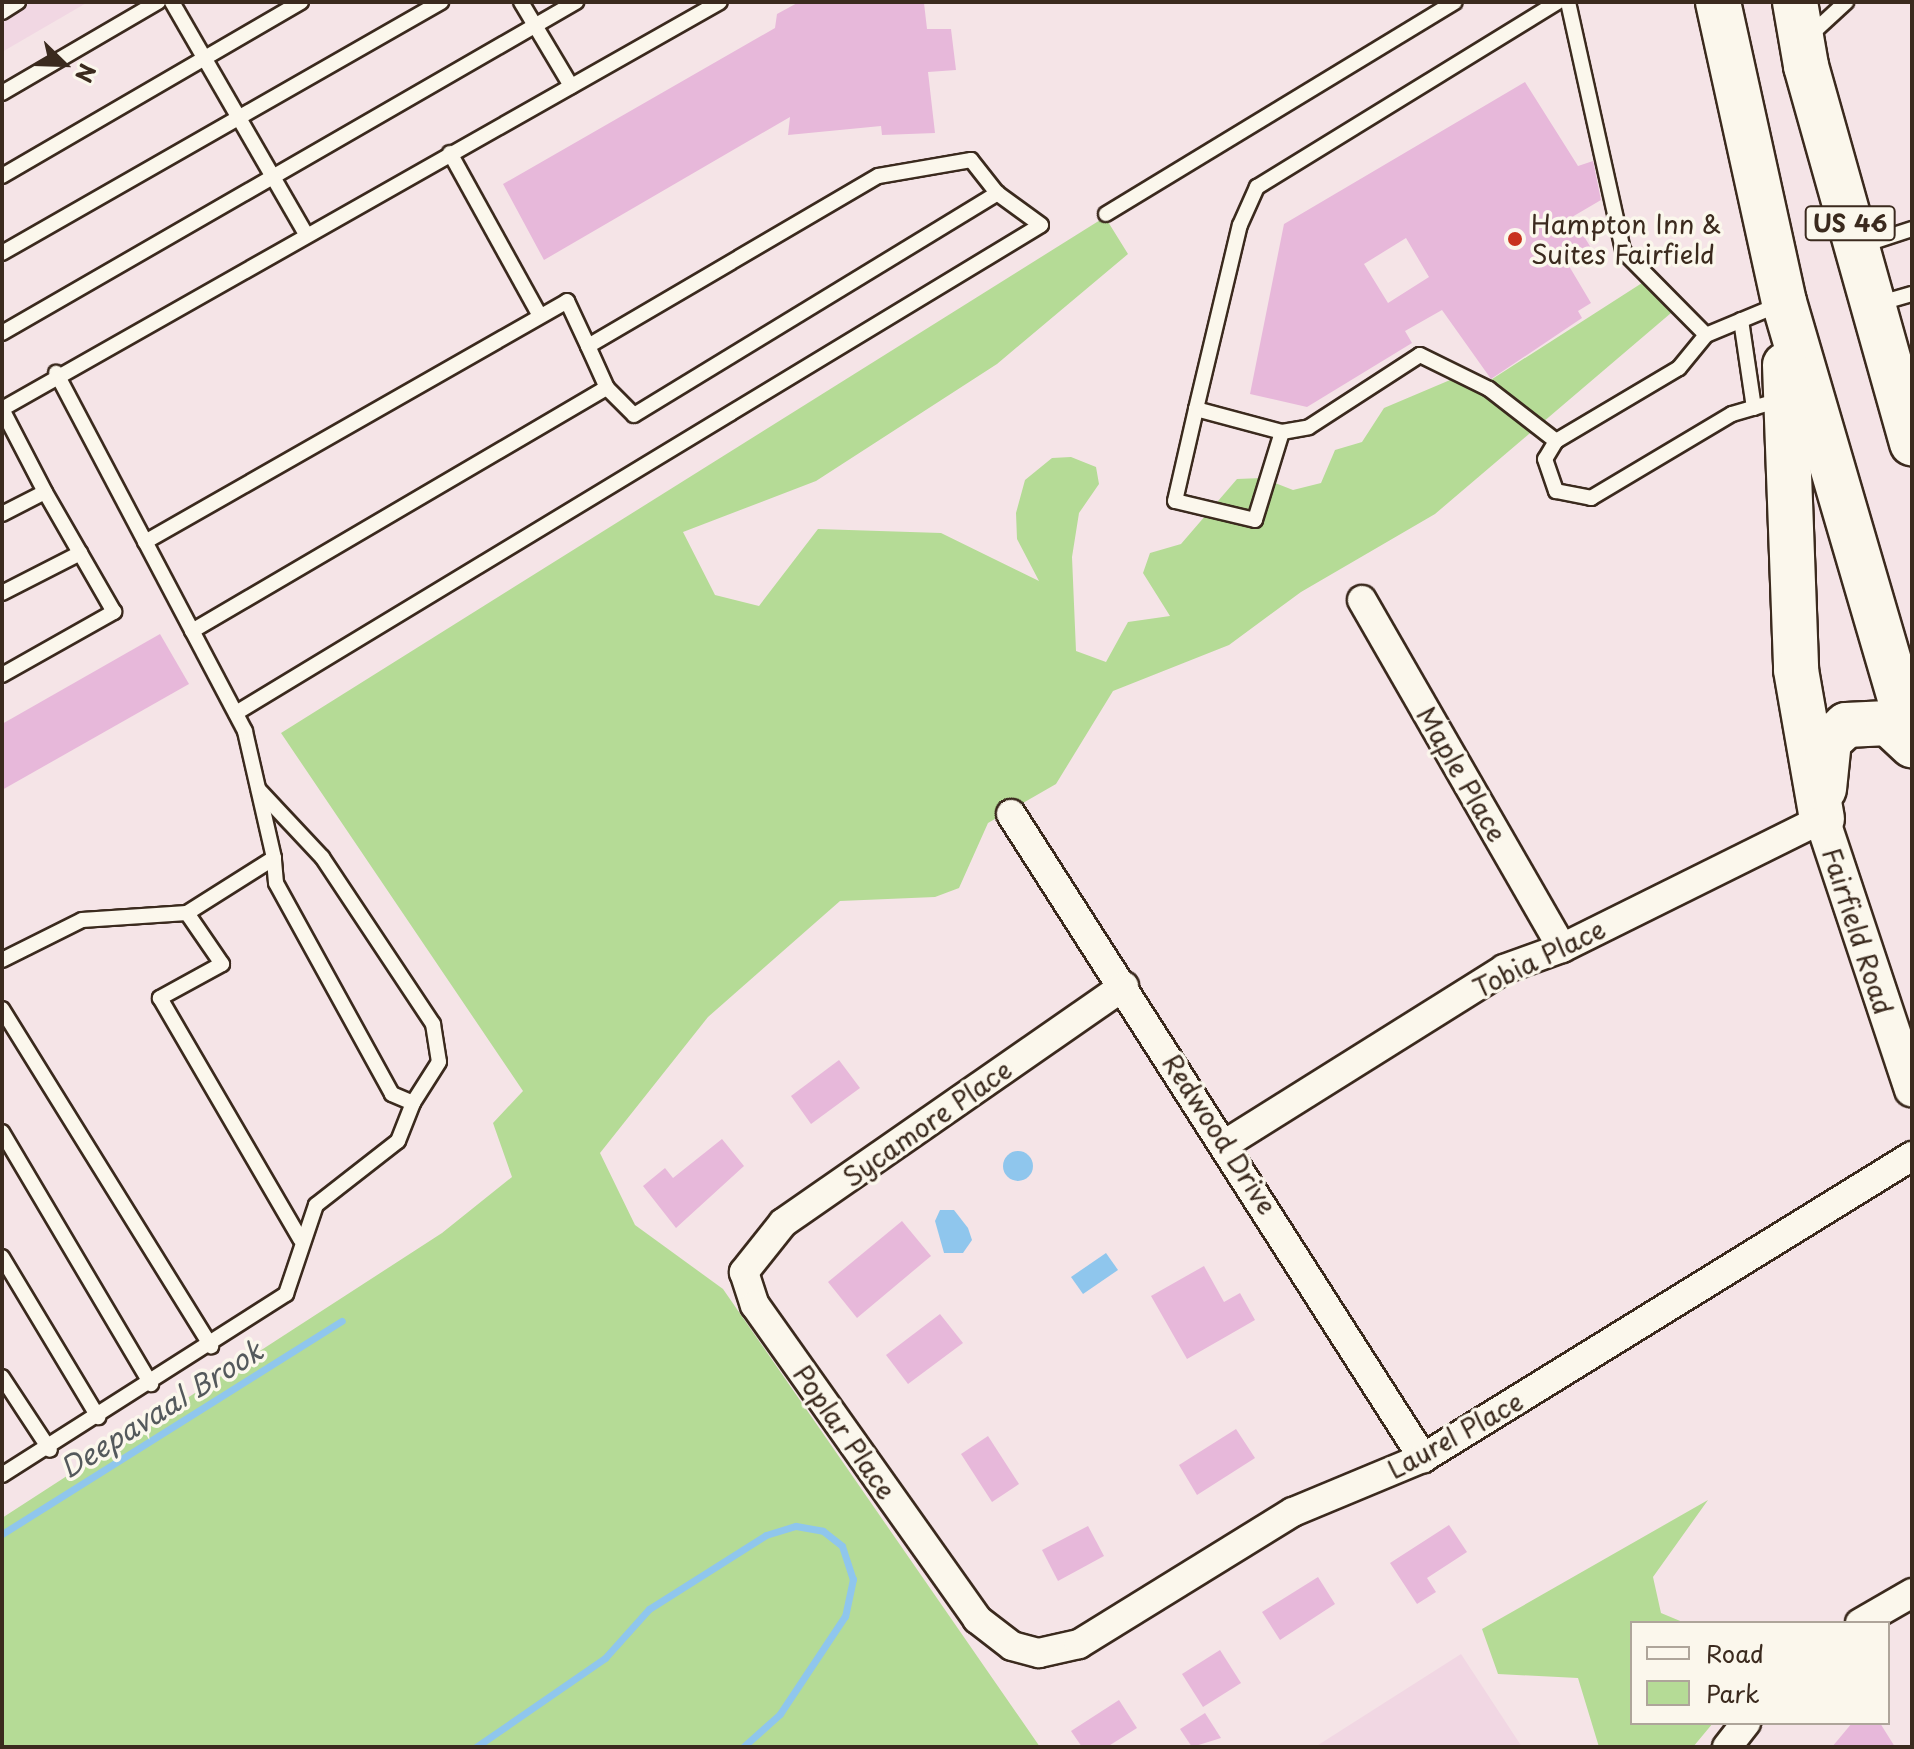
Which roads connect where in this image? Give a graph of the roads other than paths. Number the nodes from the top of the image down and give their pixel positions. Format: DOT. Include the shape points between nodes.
graph roads {
  1 [pos="18,2"];
  2 [pos="158,2"];
  3 [pos="172,2"];
  4 [pos="301,2"];
  5 [pos="441,2"];
  6 [pos="521,2"];
  7 [pos="576,2"];
  8 [pos="720,2"];
  9 [pos="1455,2"];
  10 [pos="1558,2"];
  11 [pos="1568,2"];
  12 [pos="1718,2"];
  13 [pos="1846,2"];
  14 [pos="2,12"];
  15 [pos="1799,23"];
  16 [pos="535,26"];
  17 [pos="204,58"];
  18 [pos="571,86"];
  19 [pos="2,93"];
  20 [pos="240,116"];
  21 [pos="450,153"];
  22 [pos="2,176"];
  23 [pos="273,176"];
  24 [pos="997,193"];
  25 [pos="1106,214"];
  26 [pos="1912,229"];
  27 [pos="306,234"];
  28 [pos="1857,247"];
  29 [pos="2,253"];
  30 [pos="1893,299"];
  31 [pos="1784,302"];
  32 [pos="540,316"];
  33 [pos="1741,320"];
  34 [pos="2,333"];
  35 [pos="1706,335"];
  36 [pos="588,346"];
  37 [pos="56,373"];
  38 [pos="607,388"];
  39 [pos="1769,403"];
  40 [pos="1196,409"];
  41 [pos="1282,432"];
  42 [pos="1556,441"];
  43 [pos="1912,443"];
  44 [pos="45,492"];
  45 [pos="2,514"];
  46 [pos="145,542"];
  47 [pos="80,553"];
  48 [pos="2,593"];
  49 [pos="1362,600"];
  50 [pos="192,631"];
  51 [pos="2,675"];
  52 [pos="236,713"];
  53 [pos="1912,742"];
  54 [pos="259,790"];
  55 [pos="1011,814"];
  56 [pos="1822,819"];
  57 [pos="274,858"];
  58 [pos="187,913"];
  59 [pos="1562,948"];
  60 [pos="2,960"];
  61 [pos="1124,986"];
  62 [pos="2,1009"];
  63 [pos="1912,1089"];
  64 [pos="413,1103"];
  65 [pos="2,1132"];
  66 [pos="1227,1143"];
  67 [pos="1912,1156"];
  68 [pos="300,1239"];
  69 [pos="2,1257"];
  70 [pos="744,1272"];
  71 [pos="211,1346"];
  72 [pos="2,1377"];
  73 [pos="151,1384"];
  74 [pos="98,1417"];
  75 [pos="50,1450"];
  76 [pos="1423,1458"];
  77 [pos="2,1475"];
  78 [pos="955,1587"];
  79 [pos="1912,1593"];
  80 [pos="1863,1621"];
  81 [pos="1744,1725"];
  82 [pos="1727,1747"];
  1 -- 14 [label="lane"];
  2 -- 19 [label="lane"];
  3 -- 17 [label="lane"];
  4 -- 17 [label="lane"];
  5 -- 20 [label="lane"];
  6 -- 16 [label="lane"];
  7 -- 16 [label="lane"];
  8 -- 18 [label="lane"];
  9 -- 25 [label="lane"];
  10 -- 40 [label="lane" via="1257,187 1240,225"];
  11 -- 35 [label="lane" via="1623,251"];
  12 -- 31 [label="highway, US 46"];
  13 -- 15 [label="lane"];
  15 -- 28 [label="highway, US 46"];
  16 -- 18 [label="lane"];
  16 -- 23 [label="lane"];
  17 -- 20 [label="lane"];
  17 -- 22 [label="lane"];
  18 -- 21 [label="lane"];
  20 -- 23 [label="lane"];
  20 -- 29 [label="lane"];
  21 -- 27 [label="lane"];
  21 -- 32 [label="lane"];
  23 -- 27 [label="lane"];
  23 -- 34 [label="lane"];
  24 -- 36 [label="lane" via="971,160 878,176"];
  24 -- 38 [label="lane" via="634,415"];
  24 -- 52 [label="lane" via="1041,225"];
  26 -- 28 [label="lane"];
  27 -- 37 [label="lane"];
  28 -- 30 [label="highway, US 46"];
  30 -- 43 [label="highway, US 46"];
  31 -- 33 [label="lane"];
  31 -- 39 [label="highway"];
  31 -- 53 [label="highway, US 46"];
  32 -- 36 [label="lane" via="567,301"];
  32 -- 46 [label="lane"];
  33 -- 35 [label="lane"];
  33 -- 39 [label="lane"];
  35 -- 42 [label="lane" via="1679,368"];
  36 -- 38 [label="lane"];
  37 -- 44 [label="lane" via="2,409"];
  37 -- 46 [label="lane"];
  38 -- 50 [label="lane"];
  39 -- 42 [label="lane" via="1591,498 1556,491 1545,459"];
  39 -- 56 [label="highway" via="1796,670"];
  40 -- 41 [label="lane"];
  40 -- 41 [label="lane" via="1175,501 1255,520"];
  41 -- 42 [label="lane" via="1309,427 1420,355 1489,389"];
  44 -- 45 [label="lane"];
  44 -- 47 [label="lane"];
  46 -- 50 [label="lane"];
  47 -- 48 [label="lane"];
  47 -- 51 [label="lane" via="114,612"];
  49 -- 59 [label="street, Maple Place"];
  50 -- 52 [label="lane"];
  52 -- 54 [label="lane"];
  53 -- 56 [label="highway" via="1888,723 1846,725 1829,741"];
  54 -- 57 [label="lane"];
  54 -- 64 [label="lane" via="322,857 433,1024 439,1062"];
  55 -- 61 [label="street, Redwood Drive"];
  56 -- 59 [label="street, Tobia Place"];
  56 -- 63 [label="street, Fairfield Road"];
  57 -- 58 [label="lane"];
  57 -- 64 [label="lane" via="276,883 392,1094"];
  58 -- 60 [label="lane" via="82,920"];
  58 -- 68 [label="lane" via="222,964 160,998"];
  59 -- 66 [label="street, Tobia Place" via="1504,969"];
  61 -- 66 [label="street, Redwood Drive"];
  61 -- 70 [label="street, Sycamore Place" via="783,1223"];
  62 -- 71 [label="lane"];
  64 -- 68 [label="lane" via="398,1141 316,1205"];
  65 -- 73 [label="lane"];
  66 -- 76 [label="street, Redwood Drive"];
  67 -- 76 [label="street, Laurel Place"];
  68 -- 71 [label="lane" via="286,1294"];
  69 -- 74 [label="lane"];
  70 -- 78 [label="street, Poplar Place" via="755,1305"];
  71 -- 73 [label="lane"];
  72 -- 75 [label="lane"];
  73 -- 74 [label="lane"];
  74 -- 75 [label="lane"];
  75 -- 77 [label="lane"];
  76 -- 78 [label="street, Laurel Place" via="1293,1512 1079,1644 1039,1653 1012,1646 977,1619"];
  79 -- 80 [label="street"];
  81 -- 82 [label="street"];
}
